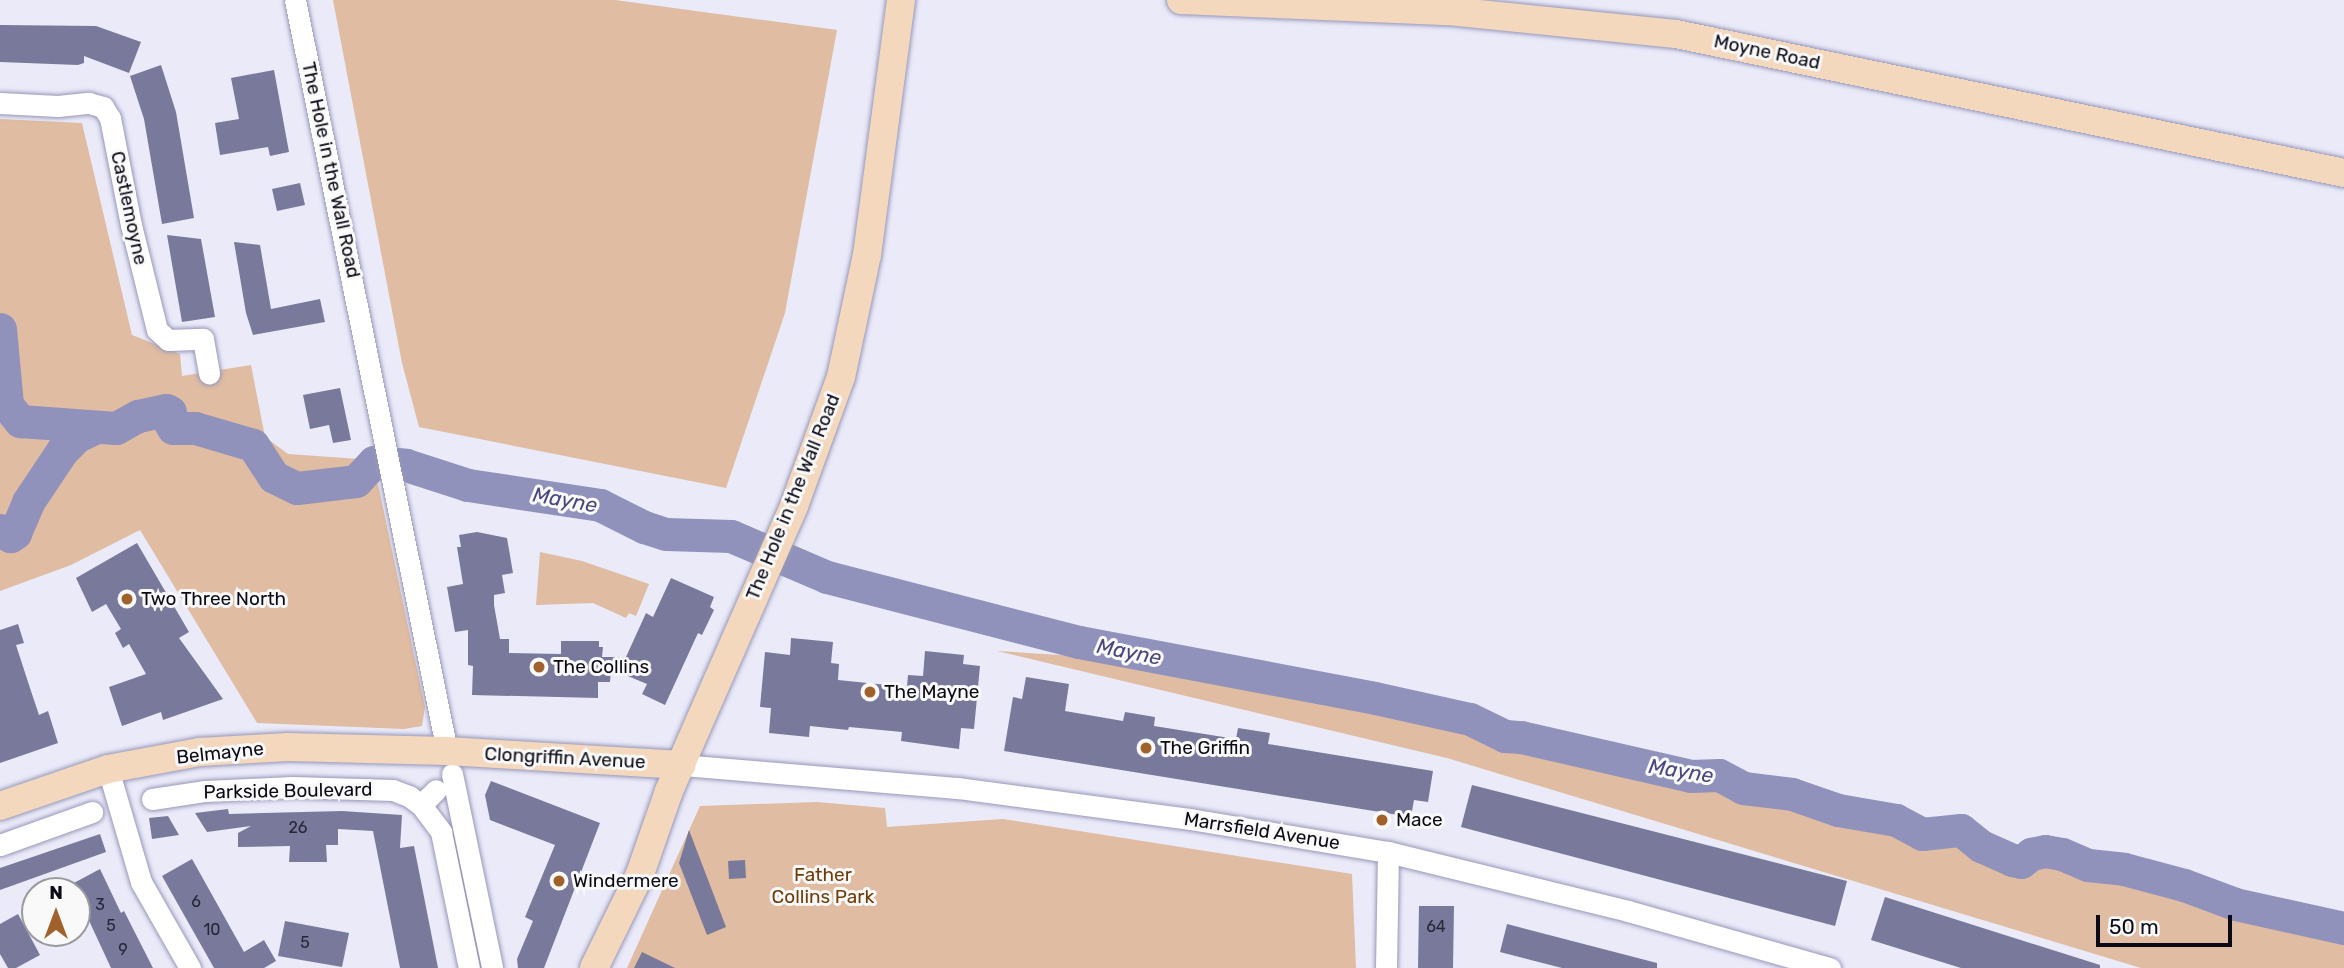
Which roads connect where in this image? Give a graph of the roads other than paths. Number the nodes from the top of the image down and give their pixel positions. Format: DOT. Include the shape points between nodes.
graph roads {
  1 [pos="295,0"];
  2 [pos="901,0"];
  3 [pos="1181,0"];
  4 [pos="0,103"];
  5 [pos="2344,173"];
  6 [pos="209,373"];
  7 [pos="450,763"];
  8 [pos="682,765"];
  9 [pos="108,769"];
  10 [pos="436,790"];
  11 [pos="152,799"];
  12 [pos="421,805"];
  13 [pos="0,806"];
  14 [pos="92,812"];
  15 [pos="0,845"];
  16 [pos="1388,852"];
  17 [pos="190,968"];
  18 [pos="469,968"];
  19 [pos="492,968"];
  20 [pos="594,968"];
  21 [pos="1386,968"];
  22 [pos="1830,968"];
  1 -- 7 [label="street, The Hole in the Wall Road"];
  2 -- 8 [label="street, The Hole in the Wall Road" via="867,255 841,377 794,506"];
  3 -- 5 [label="street, Moyne Road" via="1449,11 1676,34"];
  4 -- 6 [label="street, Castlemoyne" via="103,107 110,118 158,330 168,340 203,339"];
  7 -- 8 [label="street, Clongriffin Avenue"];
  7 -- 9 [label="street, Belmayne" via="288,747 199,752"];
  7 -- 19 [label="street, The Hole in the Wall Road"];
  8 -- 16 [label="street, Marrsfield Avenue" via="958,788"];
  8 -- 20 [label="street, The Hole in the Wall Road" via="640,874"];
  9 -- 13 [label="street, Belmayne"];
  9 -- 17 [label="street" via="141,882"];
  10 -- 12 [label="street"];
  11 -- 12 [label="street, Parkside Boulevard" via="225,789 293,787 394,790"];
  12 -- 18 [label="street" via="441,832"];
  14 -- 15 [label="street"];
  16 -- 21 [label="street"];
  16 -- 22 [label="street, Marrsfield Avenue" via="1679,924"];
}
